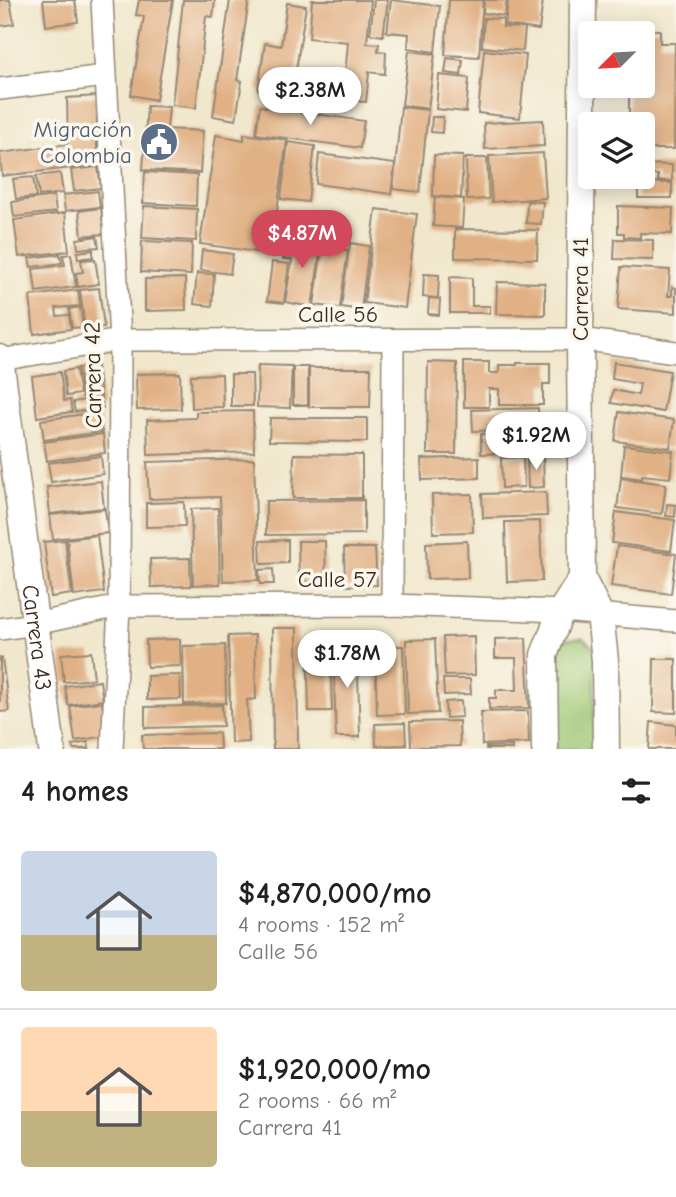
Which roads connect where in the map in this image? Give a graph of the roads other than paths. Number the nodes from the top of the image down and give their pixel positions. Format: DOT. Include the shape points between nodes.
graph roads {
  1 [pos="102,0"];
  2 [pos="583,0"];
  3 [pos="105,76"];
  4 [pos="0,89"];
  5 [pos="579,339"];
  6 [pos="120,340"];
  7 [pos="394,341"];
  8 [pos="676,352"];
  9 [pos="0,360"];
  10 [pos="582,578"];
  11 [pos="392,605"];
  12 [pos="119,606"];
  13 [pos="561,611"];
  14 [pos="600,614"];
  15 [pos="676,621"];
  16 [pos="35,624"];
  17 [pos="0,629"];
  18 [pos="52,749"];
  19 [pos="112,749"];
  20 [pos="545,749"];
  21 [pos="606,749"];
  1 -- 3 [label="street, Carrera 42"];
  2 -- 5 [label="street, Carrera 41"];
  3 -- 4 [label="street"];
  3 -- 6 [label="street, Carrera 42"];
  5 -- 7 [label="street, Calle 56"];
  5 -- 8 [label="street, Calle 56"];
  5 -- 10 [label="street, Carrera 41"];
  6 -- 7 [label="street, Calle 56"];
  6 -- 9 [label="street, Calle 56"];
  6 -- 12 [label="street, Carrera 42"];
  7 -- 11 [label="street"];
  9 -- 16 [label="street, Carrera 43"];
  10 -- 13 [label="street"];
  10 -- 14 [label="street, Carrera 41"];
  11 -- 12 [label="street, Calle 57"];
  11 -- 13 [label="street, Calle 57"];
  12 -- 16 [label="street, Calle 57"];
  12 -- 19 [label="street, Carrera 42"];
  13 -- 14 [label="street, Calle 57"];
  13 -- 20 [label="street" via="544,655"];
  14 -- 15 [label="street, Calle 57"];
  14 -- 21 [label="street, Carrera 41"];
  16 -- 17 [label="street, Calle 57"];
  16 -- 18 [label="street, Carrera 43"];
}
